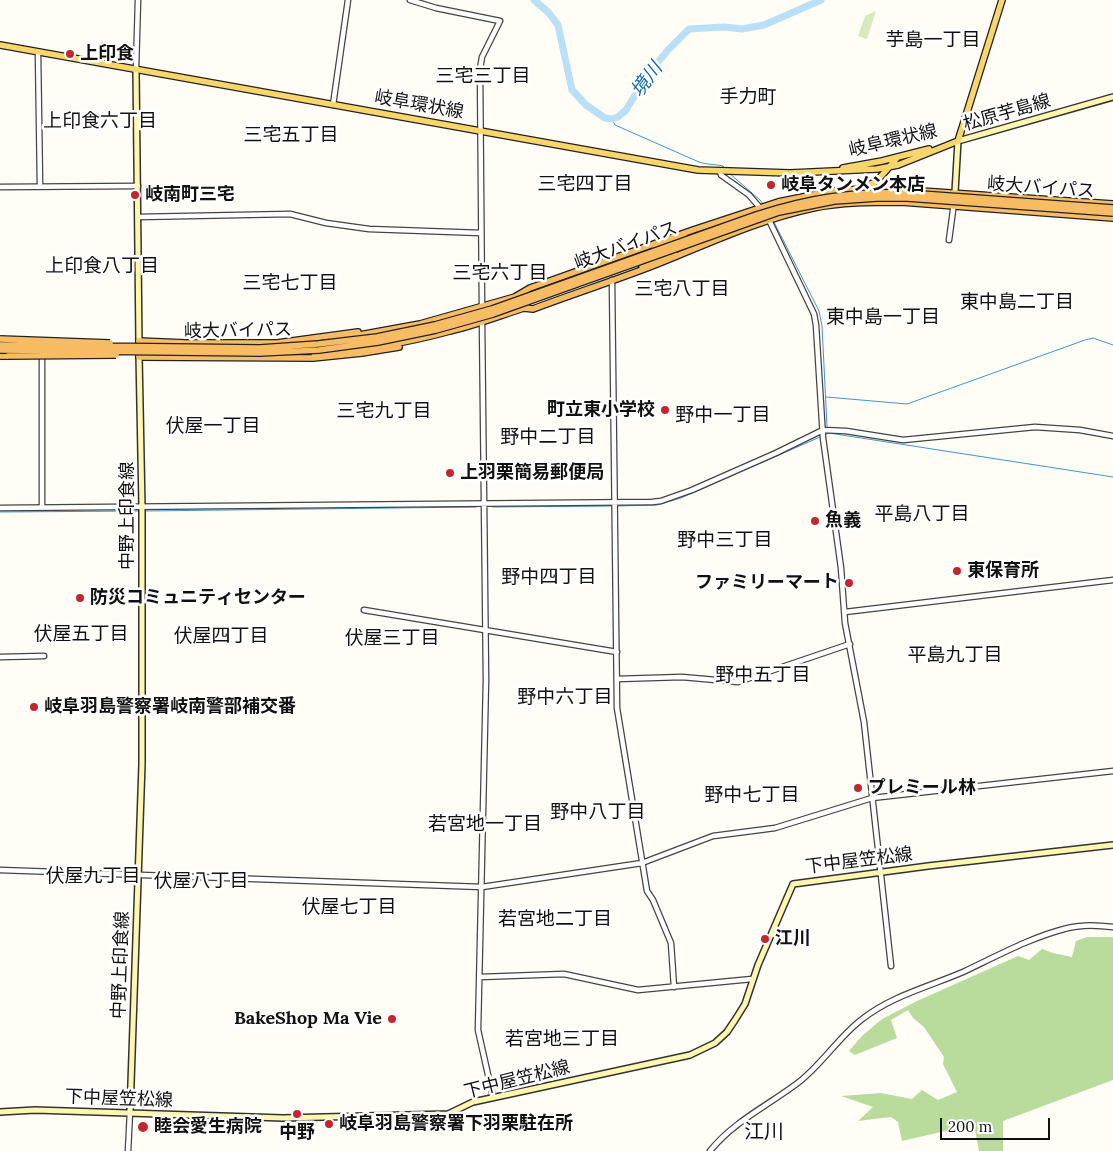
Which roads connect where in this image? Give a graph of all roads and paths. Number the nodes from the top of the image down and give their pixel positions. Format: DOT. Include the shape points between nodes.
graph roads {
  1 [pos="138,0"];
  2 [pos="348,0"];
  3 [pos="410,0"];
  4 [pos="1002,0"];
  5 [pos="0,45"];
  6 [pos="38,52"];
  7 [pos="136,69"];
  8 [pos="1113,98"];
  9 [pos="333,105"];
  10 [pos="480,131"];
  11 [pos="958,141"];
  12 [pos="899,157"];
  13 [pos="887,168"];
  14 [pos="836,170"];
  15 [pos="725,171"];
  16 [pos="40,186"];
  17 [pos="138,186"];
  18 [pos="0,187"];
  19 [pos="854,189"];
  20 [pos="954,192"];
  21 [pos="1113,204"];
  22 [pos="953,206"];
  23 [pos="1113,208"];
  24 [pos="765,214"];
  25 [pos="1113,214"];
  26 [pos="138,217"];
  27 [pos="1113,218"];
  28 [pos="729,224"];
  29 [pos="481,233"];
  30 [pos="703,239"];
  31 [pos="949,240"];
  32 [pos="612,280"];
  33 [pos="513,298"];
  34 [pos="482,308"];
  35 [pos="525,308"];
  36 [pos="443,318"];
  37 [pos="482,318"];
  38 [pos="451,331"];
  39 [pos="0,338"];
  40 [pos="138,340"];
  41 [pos="0,345"];
  42 [pos="298,346"];
  43 [pos="186,347"];
  44 [pos="260,353"];
  45 [pos="2,355"];
  46 [pos="139,357"];
  47 [pos="42,360"];
  48 [pos="824,430"];
  49 [pos="1113,436"];
  50 [pos="484,504"];
  51 [pos="614,505"];
  52 [pos="0,508"];
  53 [pos="42,508"];
  54 [pos="142,509"];
  55 [pos="1113,580"];
  56 [pos="364,610"];
  57 [pos="845,612"];
  58 [pos="485,630"];
  59 [pos="850,644"];
  60 [pos="617,652"];
  61 [pos="44,656"];
  62 [pos="0,657"];
  63 [pos="617,679"];
  64 [pos="1113,771"];
  65 [pos="872,798"];
  66 [pos="1113,845"];
  67 [pos="642,863"];
  68 [pos="0,870"];
  69 [pos="881,873"];
  70 [pos="138,875"];
  71 [pos="482,887"];
  72 [pos="1113,927"];
  73 [pos="891,966"];
  74 [pos="480,977"];
  75 [pos="752,979"];
  76 [pos="674,987"];
  77 [pos="494,1097"];
  78 [pos="0,1112"];
  79 [pos="130,1112"];
  80 [pos="128,1151"];
  81 [pos="710,1151"];
  1 -- 7 [label="street"];
  2 -- 9 [label="street"];
  3 -- 10 [label="street" via="500,21 481,59"];
  4 -- 11 [label="main road, 岐阜環状線"];
  5 -- 6 [label="main road, 岐阜環状線"];
  6 -- 7 [label="main road, 岐阜環状線"];
  6 -- 16 [label="street"];
  7 -- 9 [label="main road, 岐阜環状線"];
  7 -- 17 [label="main road, 中野上印食線"];
  8 -- 11 [label="main road, 松原芋島線"];
  9 -- 10 [label="main road, 岐阜環状線"];
  10 -- 15 [label="main road, 岐阜環状線" via="669,165"];
  10 -- 29 [label="street"];
  11 -- 12 [label="main road, 岐阜環状線"];
  11 -- 13 [label="main road, 岐阜環状線"];
  11 -- 20 [label="main road, 松原芋島線"];
  12 -- 13 [label="main road"];
  12 -- 14 [label="main road, 岐阜環状線"];
  13 -- 14 [label="main road, 岐阜環状線"];
  13 -- 19 [label="main road" via="875,182"];
  14 -- 15 [label="main road, 岐阜環状線" via="790,173"];
  15 -- 24 [label="street" via="721,175 749,195"];
  16 -- 17 [label="street"];
  16 -- 18 [label="street"];
  17 -- 26 [label="main road, 中野上印食線"];
  19 -- 20 [label="highway"];
  19 -- 24 [label="highway" via="815,193 778,202"];
  20 -- 21 [label="highway"];
  20 -- 22 [label="street"];
  22 -- 24 [label="highway" via="877,202"];
  22 -- 27 [label="highway"];
  22 -- 31 [label="street"];
  23 -- 28 [label="highway, 岐大バイパス, bridge" via="876,192 818,198"];
  24 -- 32 [label="highway"];
  24 -- 33 [label="highway" via="722,220 530,288"];
  24 -- 48 [label="street" via="816,320"];
  25 -- 30 [label="highway, 岐大バイパス, bridge" via="907,198 848,199 780,212"];
  26 -- 29 [label="street" via="290,214 369,229"];
  26 -- 40 [label="main road, 中野上印食線"];
  28 -- 33 [label="highway, bridge" via="639,252"];
  28 -- 42 [label="highway, 岐大バイパス, bridge" via="466,317 377,337"];
  29 -- 34 [label="street"];
  30 -- 35 [label="highway, bridge" via="644,265"];
  30 -- 44 [label="highway, 岐大バイパス, bridge" via="512,308 436,330 319,350"];
  32 -- 35 [label="highway" via="533,309"];
  32 -- 51 [label="street"];
  33 -- 34 [label="highway"];
  34 -- 36 [label="highway"];
  34 -- 37 [label="street"];
  35 -- 37 [label="highway"];
  36 -- 37 [label="highway" via="458,323"];
  36 -- 40 [label="highway" via="288,342"];
  36 -- 42 [label="highway, bridge"];
  37 -- 38 [label="highway"];
  37 -- 50 [label="street"];
  38 -- 44 [label="highway, bridge" via="337,352"];
  38 -- 46 [label="highway" via="400,346 327,357"];
  39 -- 43 [label="highway, bridge"];
  40 -- 46 [label="main road, 中野上印食線"];
  41 -- 43 [label="highway, 岐大バイパス, bridge"];
  42 -- 43 [label="highway, 岐大バイパス, bridge"];
  44 -- 45 [label="highway, 岐大バイパス, bridge"];
  46 -- 54 [label="main road, 中野上印食線"];
  47 -- 53 [label="street"];
  48 -- 49 [label="street" via="903,440 1035,427"];
  48 -- 51 [label="street" via="678,496 661,501"];
  48 -- 57 [label="street"];
  50 -- 51 [label="street"];
  50 -- 54 [label="street"];
  50 -- 58 [label="street"];
  51 -- 60 [label="street"];
  52 -- 53 [label="street"];
  53 -- 54 [label="street"];
  54 -- 70 [label="main road, 中野上印食線" via="143,746"];
  55 -- 57 [label="street"];
  56 -- 58 [label="street"];
  57 -- 59 [label="street"];
  58 -- 60 [label="street"];
  58 -- 71 [label="street"];
  59 -- 63 [label="street" via="738,682 682,676"];
  59 -- 65 [label="street" via="864,722"];
  60 -- 63 [label="street"];
  61 -- 62 [label="street"];
  63 -- 67 [label="street" via="617,708"];
  64 -- 65 [label="street"];
  65 -- 67 [label="street" via="775,828 712,836"];
  65 -- 69 [label="street"];
  66 -- 69 [label="main road, 下中屋笠松線"];
  67 -- 71 [label="street"];
  67 -- 76 [label="street" via="646,892 653,900 671,943"];
  68 -- 70 [label="street"];
  69 -- 73 [label="street"];
  69 -- 75 [label="main road, 下中屋笠松線" via="793,884"];
  70 -- 71 [label="street"];
  70 -- 79 [label="main road, 中野上印食線"];
  71 -- 74 [label="street"];
  72 -- 81 [label="street" via="1083,925 1052,932 895,998 861,1020 813,1070 733,1127"];
  74 -- 76 [label="street" via="564,974 638,990"];
  74 -- 77 [label="street" via="478,1030"];
  75 -- 76 [label="street"];
  75 -- 77 [label="main road, 下中屋笠松線" via="745,1004 727,1032 701,1051"];
  77 -- 79 [label="main road, 下中屋笠松線" via="440,1115 283,1118"];
  78 -- 79 [label="main road, 下中屋笠松線"];
  79 -- 80 [label="street"];
}
